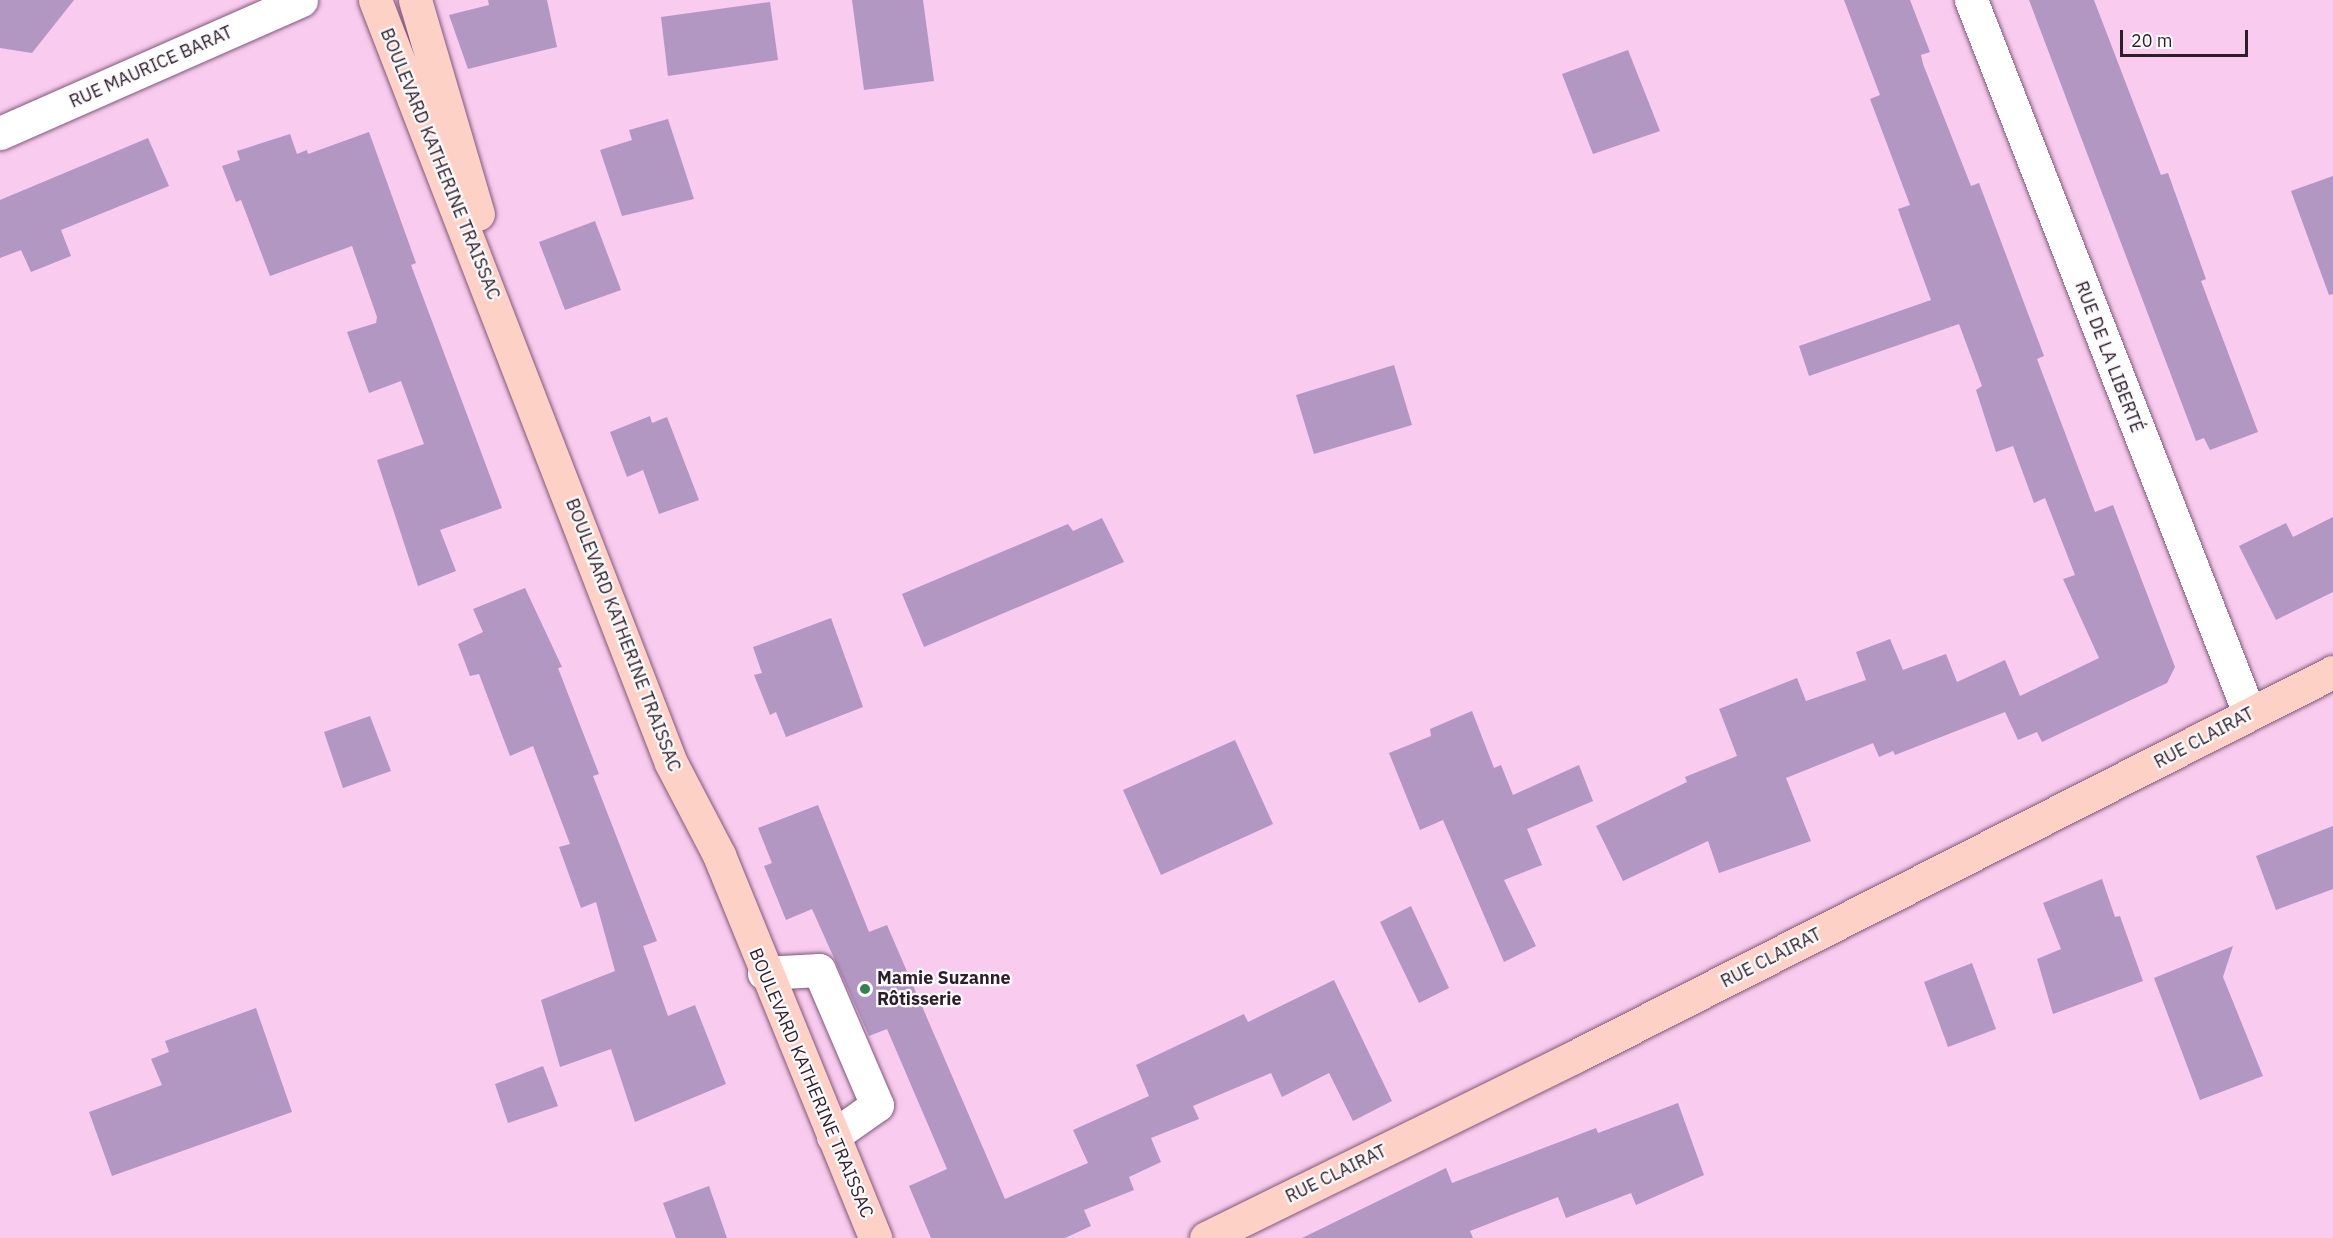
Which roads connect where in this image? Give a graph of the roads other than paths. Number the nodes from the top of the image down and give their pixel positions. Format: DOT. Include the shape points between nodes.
graph roads {
  1 [pos="302,0"];
  2 [pos="375,0"];
  3 [pos="415,0"];
  4 [pos="1971,0"];
  5 [pos="0,133"];
  6 [pos="504,327"];
  7 [pos="2333,672"];
  8 [pos="2250,713"];
  9 [pos="764,973"];
  10 [pos="833,1136"];
  11 [pos="875,1238"];
  12 [pos="1206,1238"];
  1 -- 5 [label="street, RUE MAURICE BARAT"];
  2 -- 6 [label="main road, BOULEVARD KATHERINE TRAISSAC"];
  3 -- 6 [label="main road, BOULEVARD KATHERINE TRAISSAC" via="466,164"];
  4 -- 8 [label="street, RUE DE LA LIBERTÉ"];
  6 -- 9 [label="main road, BOULEVARD KATHERINE TRAISSAC" via="672,763 718,855"];
  7 -- 8 [label="main road, RUE CLAIRAT"];
  8 -- 12 [label="main road, RUE CLAIRAT" via="2205,740 1585,1052"];
  9 -- 10 [label="main road, BOULEVARD KATHERINE TRAISSAC"];
  9 -- 10 [label="street" via="819,970 877,1106"];
  10 -- 11 [label="main road, BOULEVARD KATHERINE TRAISSAC"];
}
